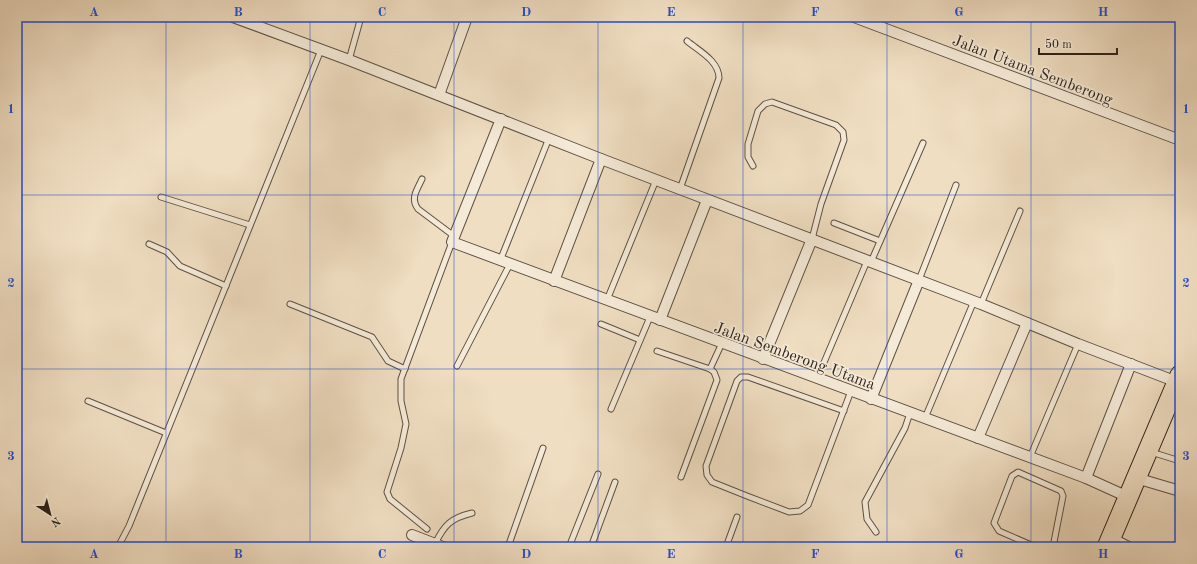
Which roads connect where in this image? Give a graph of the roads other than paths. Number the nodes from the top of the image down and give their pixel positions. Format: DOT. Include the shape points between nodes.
graph roads {
  1 [pos="233,17"];
  2 [pos="361,17"];
  3 [pos="467,17"];
  4 [pos="854,17"];
  5 [pos="687,40"];
  6 [pos="321,50"];
  7 [pos="349,60"];
  8 [pos="439,95"];
  9 [pos="501,119"];
  10 [pos="549,138"];
  11 [pos="1180,140"];
  12 [pos="923,143"];
  13 [pos="601,159"];
  14 [pos="753,166"];
  15 [pos="422,179"];
  16 [pos="656,180"];
  17 [pos="956,185"];
  18 [pos="680,189"];
  19 [pos="161,197"];
  20 [pos="707,200"];
  21 [pos="1020,211"];
  22 [pos="834,223"];
  23 [pos="250,225"];
  24 [pos="453,239"];
  25 [pos="812,239"];
  26 [pos="880,241"];
  27 [pos="149,244"];
  28 [pos="869,262"];
  29 [pos="505,263"];
  30 [pos="919,280"];
  31 [pos="554,281"];
  32 [pos="226,286"];
  33 [pos="607,300"];
  34 [pos="978,302"];
  35 [pos="290,304"];
  36 [pos="655,318"];
  37 [pos="1027,323"];
  38 [pos="601,324"];
  39 [pos="640,340"];
  40 [pos="722,343"];
  41 [pos="1078,344"];
  42 [pos="658,351"];
  43 [pos="763,359"];
  44 [pos="1131,364"];
  45 [pos="457,366"];
  46 [pos="405,369"];
  47 [pos="710,369"];
  48 [pos="1179,378"];
  49 [pos="817,379"];
  50 [pos="851,391"];
  51 [pos="871,399"];
  52 [pos="88,401"];
  53 [pos="611,409"];
  54 [pos="844,411"];
  55 [pos="910,413"];
  56 [pos="925,418"];
  57 [pos="166,433"];
  58 [pos="978,438"];
  59 [pos="543,448"];
  60 [pos="1148,451"];
  61 [pos="1030,458"];
  62 [pos="1180,461"];
  63 [pos="598,474"];
  64 [pos="682,477"];
  65 [pos="1086,478"];
  66 [pos="1136,478"];
  67 [pos="615,482"];
  68 [pos="1180,491"];
  69 [pos="1128,497"];
  70 [pos="472,514"];
  71 [pos="737,517"];
  72 [pos="427,530"];
  73 [pos="876,532"];
  74 [pos="412,535"];
  75 [pos="1109,541"];
  76 [pos="439,546"];
  77 [pos="118,547"];
  78 [pos="508,547"];
  79 [pos="569,547"];
  80 [pos="591,547"];
  81 [pos="726,547"];
  82 [pos="1036,547"];
  83 [pos="1053,547"];
  84 [pos="1134,547"];
  1 -- 6 [label="street"];
  2 -- 7 [label="lane"];
  3 -- 8 [label="street"];
  4 -- 11 [label="street, Jalan Utama Semberong"];
  5 -- 18 [label="lane" via="715,64 719,70 719,78"];
  6 -- 7 [label="street"];
  6 -- 23 [label="lane"];
  7 -- 8 [label="street"];
  8 -- 9 [label="street"];
  9 -- 10 [label="street"];
  9 -- 24 [label="street"];
  10 -- 13 [label="street"];
  10 -- 29 [label="lane"];
  12 -- 26 [label="lane"];
  13 -- 16 [label="street"];
  13 -- 31 [label="street"];
  14 -- 25 [label="lane" via="748,157 748,144 758,111 765,104 772,102 836,125 843,132 844,140 821,204"];
  15 -- 24 [label="lane" via="413,198 414,203"];
  16 -- 18 [label="street"];
  16 -- 33 [label="lane"];
  17 -- 30 [label="lane"];
  18 -- 20 [label="street"];
  19 -- 23 [label="lane"];
  20 -- 25 [label="street"];
  20 -- 36 [label="street"];
  21 -- 34 [label="lane"];
  22 -- 26 [label="lane"];
  23 -- 32 [label="lane"];
  24 -- 29 [label="street, Jalan Semberong Utama"];
  24 -- 46 [label="lane"];
  25 -- 28 [label="street"];
  25 -- 43 [label="street"];
  26 -- 28 [label="lane"];
  27 -- 32 [label="lane" via="167,252 180,266"];
  28 -- 30 [label="street"];
  28 -- 49 [label="lane"];
  29 -- 31 [label="street, Jalan Semberong Utama"];
  29 -- 45 [label="lane"];
  30 -- 34 [label="street"];
  30 -- 51 [label="street"];
  31 -- 33 [label="street, Jalan Semberong Utama"];
  32 -- 57 [label="lane"];
  33 -- 36 [label="street, Jalan Semberong Utama"];
  34 -- 37 [label="street"];
  34 -- 56 [label="lane"];
  35 -- 46 [label="lane" via="372,337 388,361"];
  36 -- 39 [label="lane"];
  36 -- 40 [label="street, Jalan Semberong Utama"];
  37 -- 41 [label="street"];
  37 -- 58 [label="street"];
  38 -- 39 [label="lane"];
  39 -- 53 [label="lane"];
  40 -- 43 [label="street, Jalan Semberong Utama"];
  40 -- 47 [label="lane"];
  41 -- 44 [label="street"];
  41 -- 61 [label="lane"];
  42 -- 47 [label="lane"];
  43 -- 49 [label="street, Jalan Semberong Utama"];
  44 -- 48 [label="street"];
  44 -- 65 [label="street"];
  46 -- 72 [label="lane" via="401,379 401,401 406,424 387,495"];
  47 -- 64 [label="lane" via="717,380"];
  48 -- 60 [label="highway"];
  49 -- 50 [label="street, Jalan Semberong Utama"];
  50 -- 51 [label="street, Jalan Semberong Utama"];
  50 -- 54 [label="lane"];
  51 -- 55 [label="street, Jalan Semberong Utama"];
  52 -- 57 [label="lane"];
  54 -- 54 [label="lane" via="808,505 800,511 789,512 747,496 712,482 707,475 706,466 737,381 741,377 748,376"];
  55 -- 56 [label="street, Jalan Semberong Utama"];
  55 -- 73 [label="lane" via="905,428 865,502 867,519"];
  56 -- 58 [label="street, Jalan Semberong Utama"];
  57 -- 77 [label="lane"];
  58 -- 61 [label="street, Jalan Semberong Utama"];
  59 -- 78 [label="lane"];
  60 -- 62 [label="lane"];
  60 -- 66 [label="highway"];
  61 -- 65 [label="street, Jalan Semberong Utama"];
  63 -- 79 [label="lane"];
  65 -- 69 [label="street, Jalan Semberong Utama"];
  66 -- 68 [label="street"];
  66 -- 69 [label="highway"];
  67 -- 80 [label="lane"];
  69 -- 75 [label="highway"];
  70 -- 76 [label="lane" via="459,517 442,529"];
  71 -- 81 [label="lane"];
  74 -- 76 [label="street"];
  75 -- 84 [label="lane"];
  82 -- 83 [label="lane" via="995,528 994,523 1012,476 1018,472 1061,491 1063,496"];
}
